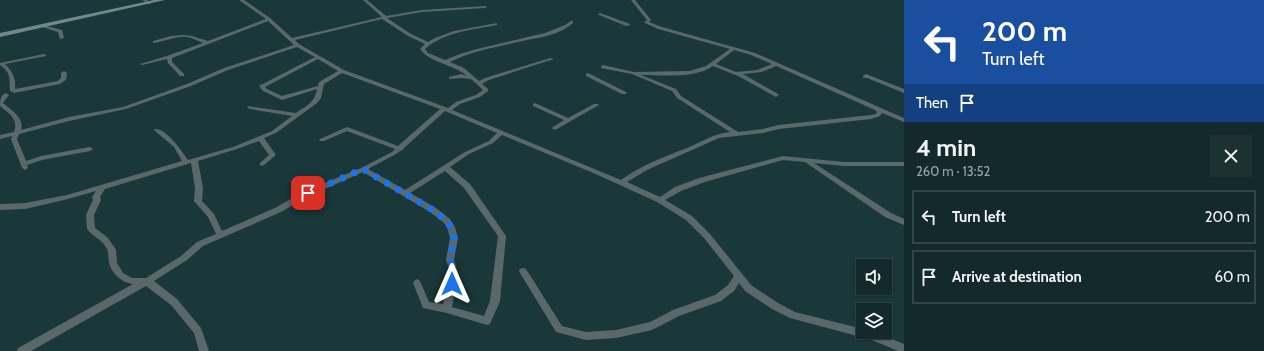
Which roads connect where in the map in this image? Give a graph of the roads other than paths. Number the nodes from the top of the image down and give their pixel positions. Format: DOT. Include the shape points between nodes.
graph roads {
  1 [pos="162,0"];
  2 [pos="241,0"];
  3 [pos="365,0"];
  4 [pos="633,0"];
  5 [pos="147,1"];
  6 [pos="485,8"];
  7 [pos="600,14"];
  8 [pos="384,17"];
  9 [pos="269,19"];
  10 [pos="572,22"];
  11 [pos="495,24"];
  12 [pos="628,25"];
  13 [pos="44,26"];
  14 [pos="0,35"];
  15 [pos="62,38"];
  16 [pos="155,42"];
  17 [pos="207,42"];
  18 [pos="294,42"];
  19 [pos="428,43"];
  20 [pos="733,48"];
  21 [pos="44,54"];
  22 [pos="169,57"];
  23 [pos="317,58"];
  24 [pos="552,59"];
  25 [pos="446,62"];
  26 [pos="1,64"];
  27 [pos="142,64"];
  28 [pos="712,64"];
  29 [pos="776,64"];
  30 [pos="603,67"];
  31 [pos="342,71"];
  32 [pos="736,72"];
  33 [pos="64,73"];
  34 [pos="633,73"];
  35 [pos="462,74"];
  36 [pos="182,75"];
  37 [pos="588,75"];
  38 [pos="865,77"];
  39 [pos="451,78"];
  40 [pos="480,83"];
  41 [pos="319,87"];
  42 [pos="904,91"];
  43 [pos="624,93"];
  44 [pos="6,95"];
  45 [pos="776,95"];
  46 [pos="535,105"];
  47 [pos="596,105"];
  48 [pos="250,107"];
  49 [pos="877,109"];
  50 [pos="446,110"];
  51 [pos="295,115"];
  52 [pos="568,120"];
  53 [pos="904,120"];
  54 [pos="554,128"];
  55 [pos="157,130"];
  56 [pos="15,133"];
  57 [pos="501,133"];
  58 [pos="737,134"];
  59 [pos="0,137"];
  60 [pos="260,138"];
  61 [pos="322,140"];
  62 [pos="90,149"];
  63 [pos="400,149"];
  64 [pos="806,161"];
  65 [pos="190,162"];
  66 [pos="262,164"];
  67 [pos="904,164"];
  68 [pos="446,168"];
  69 [pos="363,169"];
  70 [pos="621,183"];
  71 [pos="103,186"];
  72 [pos="404,194"];
  73 [pos="660,200"];
  74 [pos="281,205"];
  75 [pos="0,207"];
  76 [pos="904,222"];
  77 [pos="220,234"];
  78 [pos="523,271"];
  79 [pos="738,277"];
  80 [pos="147,281"];
  81 [pos="417,283"];
  82 [pos="447,309"];
  83 [pos="904,349"];
  84 [pos="22,351"];
  85 [pos="204,351"];
  1 -- 5 [label="main road"];
  2 -- 9 [label="street"];
  3 -- 8 [label="street"];
  4 -- 20 [label="street" via="649,20 646,22"];
  5 -- 13 [label="main road"];
  6 -- 8 [label="street" via="422,11"];
  7 -- 12 [label="street"];
  8 -- 18 [label="street"];
  8 -- 19 [label="street" via="419,41"];
  9 -- 17 [label="street"];
  9 -- 18 [label="street"];
  10 -- 25 [label="street" via="565,28 540,37 490,47"];
  11 -- 19 [label="street"];
  13 -- 14 [label="main road"];
  13 -- 15 [label="street" via="60,32"];
  16 -- 17 [label="street" via="185,36"];
  17 -- 22 [label="street"];
  18 -- 23 [label="street"];
  18 -- 56 [label="street" via="189,85 124,108"];
  19 -- 25 [label="street" via="422,49 423,52"];
  20 -- 28 [label="street"];
  20 -- 29 [label="street"];
  21 -- 26 [label="street"];
  22 -- 27 [label="street"];
  22 -- 36 [label="street" via="170,62"];
  23 -- 31 [label="street"];
  23 -- 41 [label="street" via="262,86 282,98"];
  24 -- 40 [label="street"];
  25 -- 35 [label="street"];
  26 -- 33 [label="street" via="12,73 14,91 60,82 64,79"];
  28 -- 32 [label="street"];
  28 -- 34 [label="street" via="690,73"];
  29 -- 32 [label="street" via="749,73"];
  29 -- 49 [label="street"];
  30 -- 34 [label="street"];
  31 -- 41 [label="street" via="321,82"];
  31 -- 50 [label="street"];
  32 -- 45 [label="street"];
  34 -- 58 [label="street" via="677,92 679,96"];
  35 -- 39 [label="street"];
  35 -- 40 [label="street"];
  37 -- 43 [label="street"];
  38 -- 42 [label="street"];
  40 -- 50 [label="street" via="486,90 484,93"];
  41 -- 51 [label="street" via="318,98"];
  44 -- 56 [label="street" via="0,103 17,118 19,126"];
  46 -- 52 [label="street"];
  47 -- 52 [label="street"];
  48 -- 51 [label="street"];
  49 -- 53 [label="street"];
  49 -- 58 [label="street" via="880,112 878,115 871,117"];
  50 -- 57 [label="street"];
  50 -- 63 [label="street"];
  51 -- 60 [label="street" via="274,132"];
  52 -- 54 [label="street"];
  55 -- 65 [label="street"];
  56 -- 59 [label="street"];
  56 -- 62 [label="street" via="14,139 25,166 41,158"];
  57 -- 68 [label="street" via="491,142 471,151"];
  57 -- 70 [label="street"];
  58 -- 70 [label="street" via="711,138 648,166"];
  60 -- 65 [label="street"];
  60 -- 66 [label="street" via="273,155"];
  61 -- 63 [label="street" via="347,129"];
  63 -- 69 [label="street"];
  64 -- 67 [label="street" via="850,165"];
  64 -- 73 [label="street" via="783,158 728,172 702,180"];
  64 -- 76 [label="street"];
  65 -- 71 [label="street"];
  65 -- 77 [label="street" via="198,188 198,201 211,216"];
  68 -- 72 [label="street"];
  68 -- 82 [label="street" via="467,186 502,236 495,301 487,321"];
  69 -- 72 [label="street"];
  69 -- 74 [label="street" via="323,183"];
  69 -- 77 [label="street"];
  70 -- 73 [label="street"];
  71 -- 75 [label="street" via="25,206"];
  71 -- 80 [label="street" via="90,214 91,230 104,239 112,250 114,263 120,275 131,281"];
  72 -- 82 [label="street" via="433,210 447,221 451,228 454,238 450,260 454,272"];
  73 -- 79 [label="street" via="689,218 707,236"];
  77 -- 80 [label="street" via="200,244 184,258"];
  78 -- 79 [label="street" via="559,329 586,336 616,334 652,326 676,313 718,298 731,288"];
  79 -- 83 [label="street" via="759,296 793,315 873,336"];
  80 -- 84 [label="street"];
  80 -- 85 [label="street" via="174,302 198,331"];
  81 -- 82 [label="street" via="426,305"];
}
